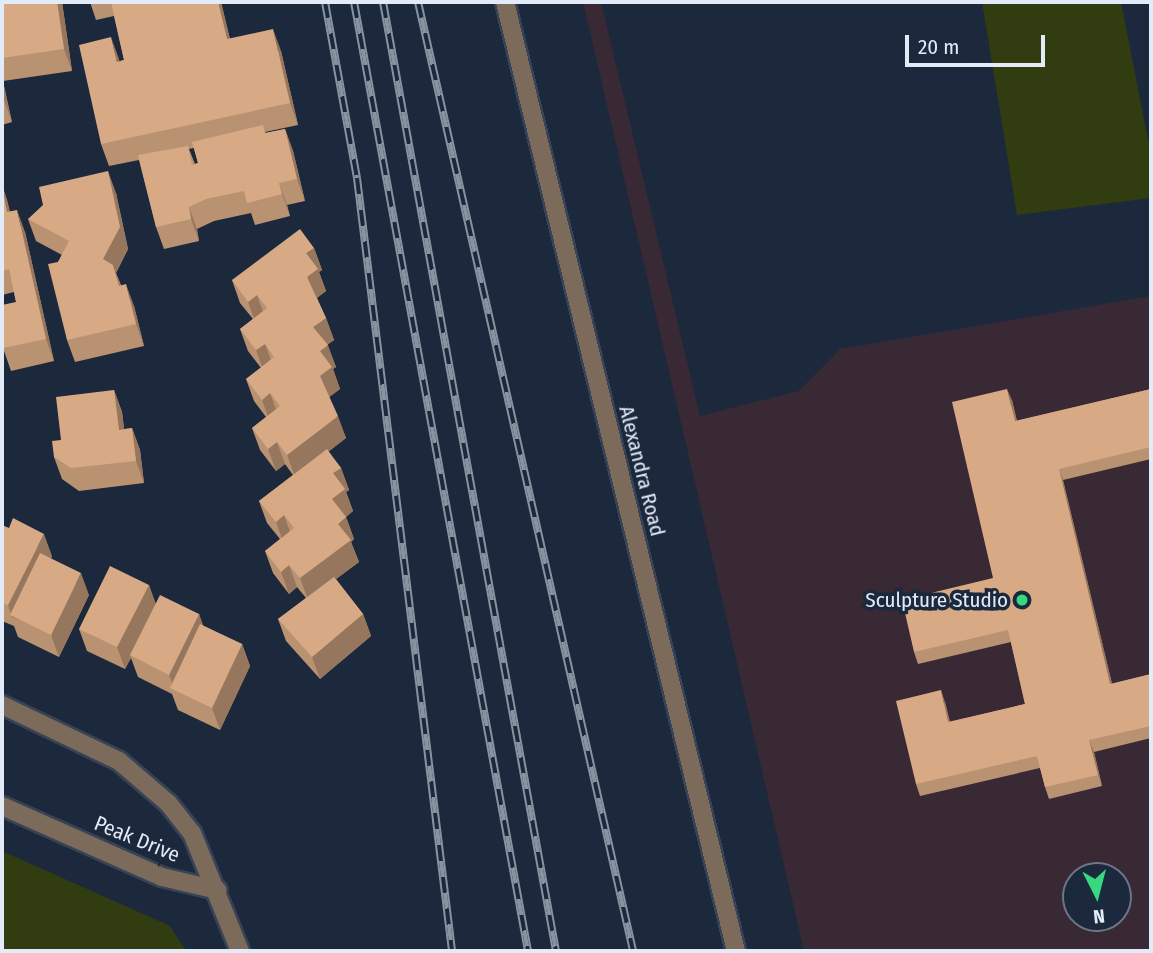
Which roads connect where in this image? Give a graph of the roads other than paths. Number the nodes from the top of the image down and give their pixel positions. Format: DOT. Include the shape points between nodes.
graph roads {
  1 [pos="505,2"];
  2 [pos="2,705"];
  3 [pos="2,806"];
  4 [pos="217,890"];
  5 [pos="240,951"];
  6 [pos="736,951"];
  1 -- 6 [label="street, Alexandra Road"];
  2 -- 4 [label="street, Peak Drive" via="119,761 169,804 192,833"];
  3 -- 4 [label="street, Peak Drive" via="162,877"];
  4 -- 5 [label="street"];
}
